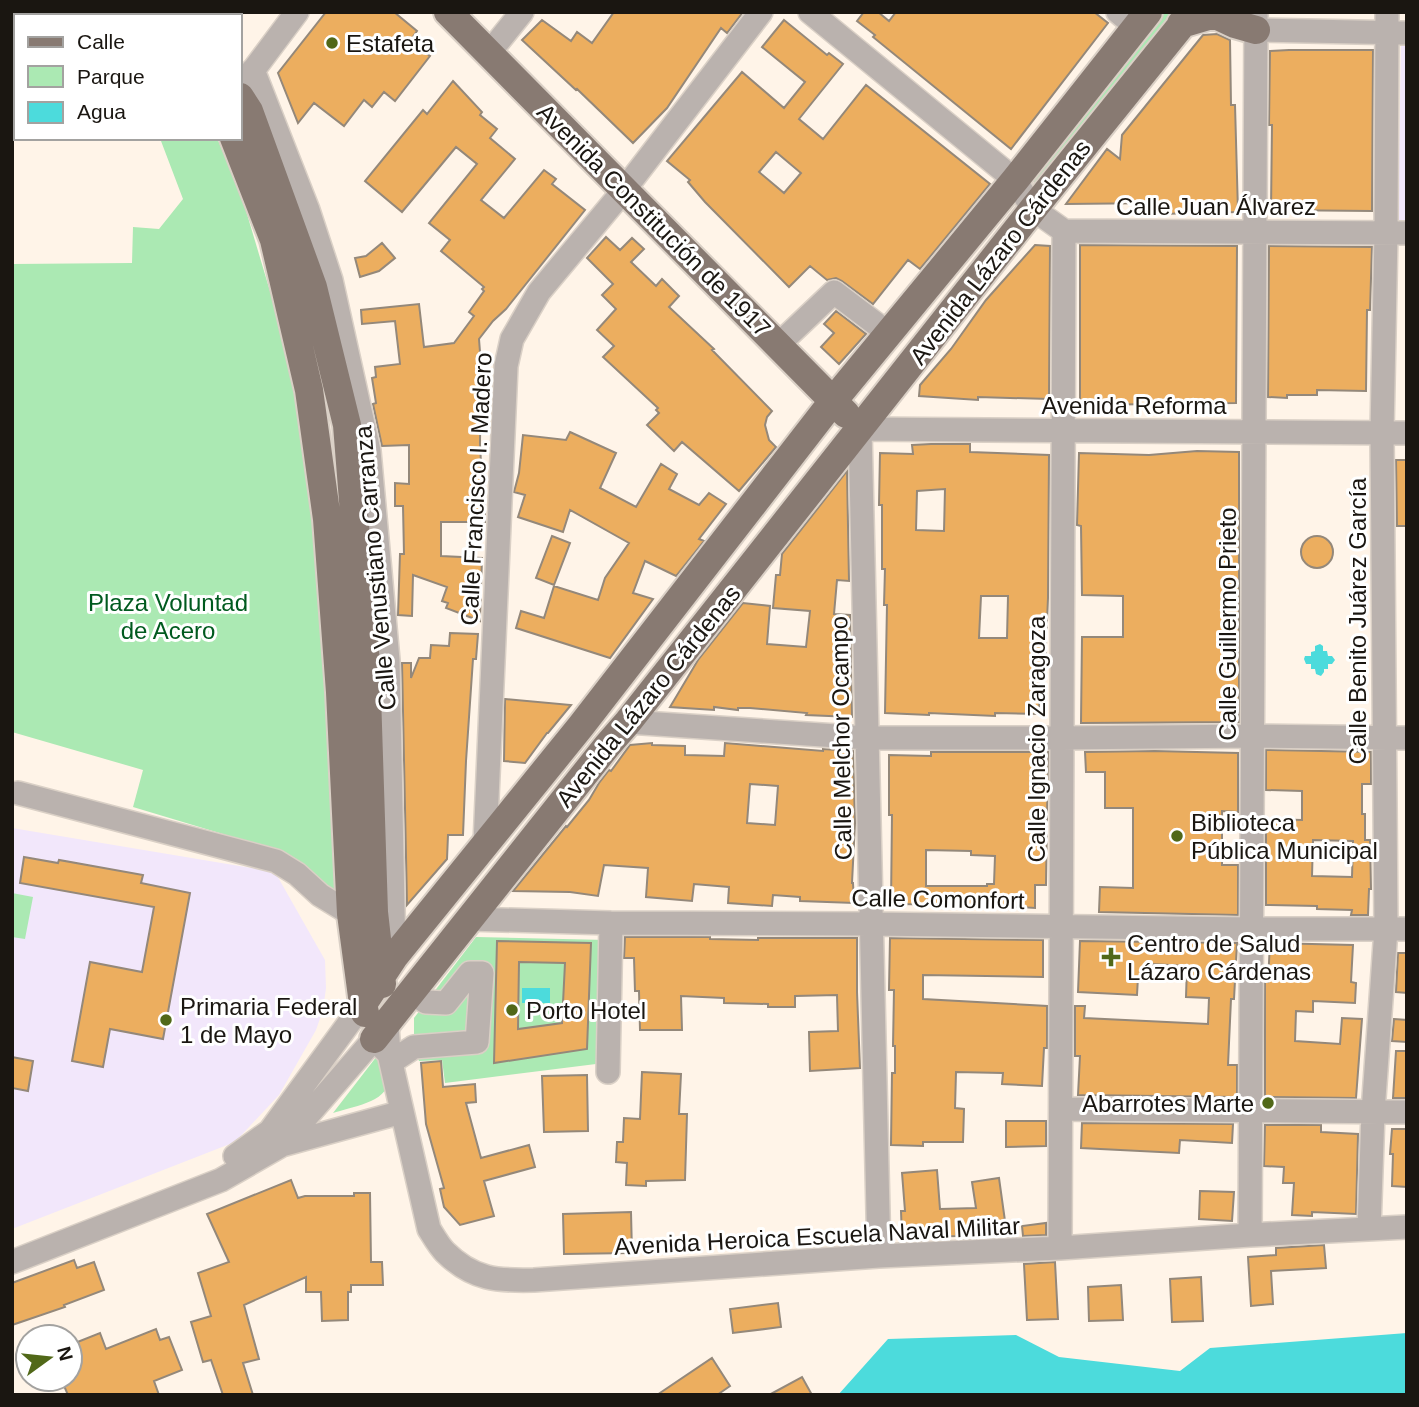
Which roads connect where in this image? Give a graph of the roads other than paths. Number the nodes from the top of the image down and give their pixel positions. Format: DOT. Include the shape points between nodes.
graph roads {
  1 [pos="297,12"];
  2 [pos="448,12"];
  3 [pos="522,12"];
  4 [pos="761,12"];
  5 [pos="810,12"];
  6 [pos="1134,17"];
  7 [pos="1187,18"];
  8 [pos="1256,21"];
  9 [pos="1394,26"];
  10 [pos="489,53"];
  11 [pos="246,79"];
  12 [pos="242,100"];
  13 [pos="235,140"];
  14 [pos="1015,180"];
  15 [pos="624,190"];
  16 [pos="1033,209"];
  17 [pos="1064,231"];
  18 [pos="1255,232"];
  19 [pos="1397,233"];
  20 [pos="888,333"];
  21 [pos="778,345"];
  22 [pos="833,401"];
  23 [pos="860,429"];
  24 [pos="1063,430"];
  25 [pos="1254,432"];
  26 [pos="1382,433"];
  27 [pos="1407,433"];
  28 [pos="628,722"];
  29 [pos="581,726"];
  30 [pos="1253,736"];
  31 [pos="867,738"];
  32 [pos="1062,738"];
  33 [pos="1396,738"];
  34 [pos="607,746"];
  35 [pos="18,793"];
  36 [pos="485,844"];
  37 [pos="362,913"];
  38 [pos="469,919"];
  39 [pos="611,923"];
  40 [pos="872,924"];
  41 [pos="1061,927"];
  42 [pos="1251,929"];
  43 [pos="1396,929"];
  44 [pos="388,967"];
  45 [pos="410,992"];
  46 [pos="363,1004"];
  47 [pos="385,1045"];
  48 [pos="608,1072"];
  49 [pos="1060,1109"];
  50 [pos="1250,1111"];
  51 [pos="402,1112"];
  52 [pos="1373,1112"];
  53 [pos="1407,1112"];
  54 [pos="282,1145"];
  55 [pos="1407,1227"];
  56 [pos="1369,1229"];
  57 [pos="1250,1235"];
  58 [pos="12,1248"];
  59 [pos="1060,1248"];
  60 [pos="879,1256"];
  61 [pos="12,1262"];
  1 -- 11 [label="street, Calle Venustiano Carranza"];
  2 -- 10 [label="main road, Avenida Constitución de 1917"];
  3 -- 10 [label="street"];
  4 -- 15 [label="street, Calle Francisco I. Madero"];
  5 -- 14 [label="street"];
  6 -- 14 [label="main road, Avenida Lázaro Cárdenas"];
  7 -- 8 [label="main road" via="1218,16 1235,24"];
  7 -- 16 [label="main road, Avenida Lázaro Cárdenas"];
  8 -- 9 [label="street"];
  8 -- 18 [label="street, Calle Guillermo Prieto"];
  9 -- 19 [label="street, Calle Benito Juárez García"];
  10 -- 15 [label="main road, Avenida Constitución de 1917"];
  11 -- 44 [label="street, Calle Venustiano Carranza" via="308,210 331,280 369,451 388,660"];
  12 -- 37 [label="main road" via="313,287 346,425 366,664"];
  13 -- 37 [label="main road" via="274,240 309,390 328,532"];
  14 -- 16 [label="street"];
  14 -- 20 [label="main road, Avenida Lázaro Cárdenas"];
  15 -- 21 [label="main road, Avenida Constitución de 1917"];
  15 -- 36 [label="street, Calle Francisco I. Madero" via="539,292 512,338 506,366"];
  16 -- 17 [label="street"];
  16 -- 23 [label="main road, Avenida Lázaro Cárdenas"];
  17 -- 18 [label="street, Calle Juan Álvarez"];
  17 -- 24 [label="street, Calle Ignacio Zaragoza"];
  18 -- 19 [label="street, Calle Juan Álvarez"];
  18 -- 25 [label="street, Calle Guillermo Prieto"];
  19 -- 26 [label="street, Calle Benito Juárez García"];
  20 -- 21 [label="street" via="834,292"];
  20 -- 22 [label="main road, Avenida Lázaro Cárdenas"];
  21 -- 22 [label="main road, Avenida Constitución de 1917"];
  22 -- 23 [label="main road, Avenida Constitución de 1917"];
  22 -- 29 [label="main road, Avenida Lázaro Cárdenas"];
  23 -- 24 [label="street, Avenida Reforma"];
  23 -- 28 [label="main road, Avenida Lázaro Cárdenas"];
  23 -- 31 [label="street, Calle Melchor Ocampo"];
  24 -- 25 [label="street, Avenida Reforma"];
  24 -- 32 [label="street, Calle Ignacio Zaragoza"];
  25 -- 26 [label="street, Avenida Reforma"];
  25 -- 30 [label="street, Calle Guillermo Prieto"];
  26 -- 27 [label="street, Avenida Reforma"];
  26 -- 33 [label="street, Calle Benito Juárez García"];
  28 -- 31 [label="street"];
  28 -- 34 [label="main road, Avenida Lázaro Cárdenas"];
  29 -- 34 [label="main road"];
  29 -- 36 [label="main road, Avenida Lázaro Cárdenas"];
  30 -- 32 [label="street"];
  30 -- 33 [label="street"];
  30 -- 42 [label="street, Calle Guillermo Prieto"];
  31 -- 32 [label="street"];
  31 -- 40 [label="street, Calle Melchor Ocampo"];
  32 -- 41 [label="street, Calle Ignacio Zaragoza"];
  33 -- 43 [label="street, Calle Benito Juárez García"];
  34 -- 38 [label="main road, Avenida Lázaro Cárdenas"];
  35 -- 37 [label="street" via="276,861 320,895"];
  36 -- 44 [label="main road, Avenida Lázaro Cárdenas"];
  37 -- 44 [label="main road"];
  37 -- 46 [label="main road"];
  38 -- 39 [label="street, Calle Comonfort"];
  38 -- 45 [label="main road, Avenida Lázaro Cárdenas"];
  39 -- 40 [label="street, Calle Comonfort"];
  39 -- 48 [label="street"];
  40 -- 41 [label="street, Calle Comonfort"];
  40 -- 60 [label="street, Calle Melchor Ocampo"];
  41 -- 42 [label="street, Calle Comonfort"];
  41 -- 49 [label="street, Calle Ignacio Zaragoza"];
  42 -- 43 [label="street, Calle Comonfort"];
  42 -- 50 [label="street, Calle Guillermo Prieto"];
  43 -- 52 [label="street, Calle Benito Juárez García"];
  44 -- 46 [label="main road, Avenida Lázaro Cárdenas"];
  44 -- 47 [label="main road"];
  45 -- 47 [label="main road, Avenida Lázaro Cárdenas"];
  45 -- 47 [label="street" via="426,1002 446,1003 470,973 482,973 477,1042"];
  46 -- 47 [label="main road"];
  46 -- 58 [label="street, Avenida Lázaro Cárdenas" via="270,1131 242,1153 201,1175"];
  47 -- 51 [label="street, Avenida Heroica Escuela Naval Militar"];
  47 -- 54 [label="street, Avenida Lázaro Cárdenas"];
  49 -- 50 [label="street"];
  49 -- 59 [label="street, Calle Ignacio Zaragoza"];
  50 -- 52 [label="street"];
  50 -- 57 [label="street, Calle Guillermo Prieto"];
  51 -- 54 [label="street"];
  51 -- 60 [label="street, Avenida Heroica Escuela Naval Militar" via="429,1229 445,1252 474,1274 534,1280"];
  52 -- 53 [label="street"];
  52 -- 56 [label="street, Calle Benito Juárez García"];
  54 -- 61 [label="street, Avenida Lázaro Cárdenas" via="221,1180"];
  55 -- 56 [label="street, Avenida Heroica Escuela Naval Militar"];
  56 -- 57 [label="street, Avenida Heroica Escuela Naval Militar"];
  57 -- 59 [label="street, Avenida Heroica Escuela Naval Militar"];
  59 -- 60 [label="street, Avenida Heroica Escuela Naval Militar"];
}
